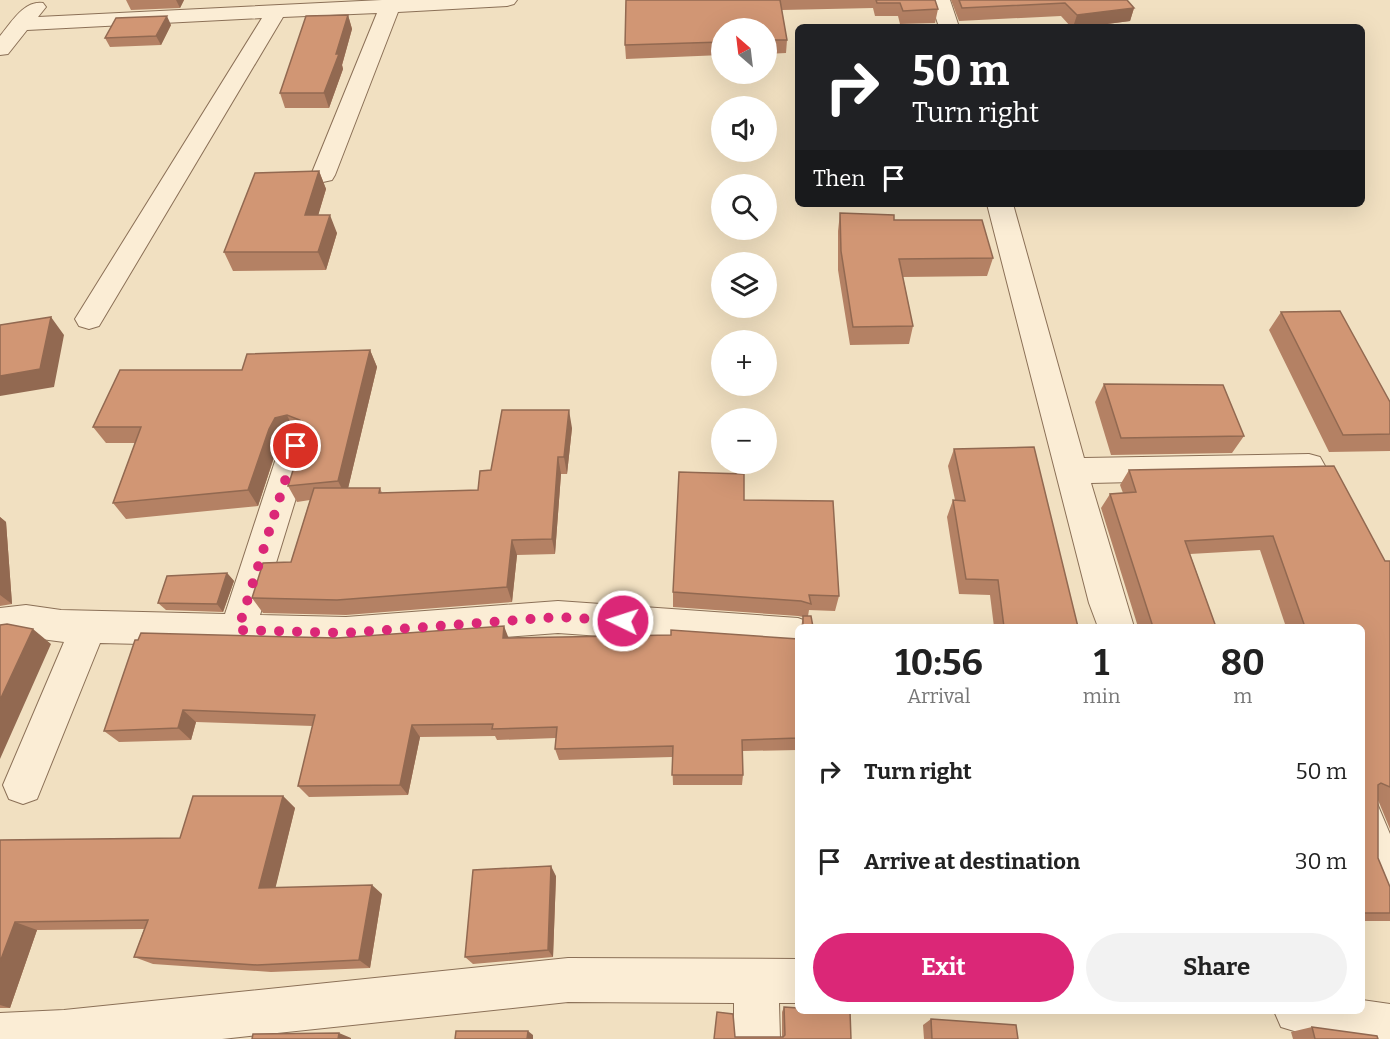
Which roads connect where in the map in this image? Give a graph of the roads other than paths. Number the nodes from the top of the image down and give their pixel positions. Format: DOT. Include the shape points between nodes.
graph roads {
  1 [pos="42,0"];
  2 [pos="507,0"];
  3 [pos="940,0"];
  4 [pos="390,4"];
  5 [pos="276,12"];
  6 [pos="22,24"];
  7 [pos="948,24"];
  8 [pos="0,49"];
  9 [pos="323,175"];
  10 [pos="1001,207"];
  11 [pos="89,319"];
  12 [pos="296,446"];
  13 [pos="1309,466"];
  14 [pos="1072,471"];
  15 [pos="0,624"];
  16 [pos="1115,624"];
  17 [pos="89,626"];
  18 [pos="238,630"];
  19 [pos="795,634"];
  20 [pos="23,785"];
  21 [pos="1365,822"];
  22 [pos="1390,885"];
  23 [pos="777,981"];
  24 [pos="1314,1014"];
  25 [pos="1390,1027"];
  26 [pos="0,1036"];
  27 [pos="757,1039"];
  1 -- 6 [label="street"];
  2 -- 4 [label="street"];
  3 -- 7 [label="street"];
  4 -- 5 [label="street"];
  4 -- 9 [label="street"];
  5 -- 6 [label="street"];
  5 -- 11 [label="street"];
  6 -- 8 [label="street"];
  10 -- 14 [label="street"];
  12 -- 18 [label="street"];
  13 -- 14 [label="street"];
  14 -- 16 [label="street"];
  15 -- 17 [label="street" via="27,621"];
  17 -- 18 [label="street"];
  17 -- 20 [label="street"];
  18 -- 19 [label="street" via="346,633 558,617"];
  21 -- 22 [label="street"];
  23 -- 26 [label="street" via="568,980 64,1033"];
  23 -- 27 [label="street"];
  24 -- 25 [label="street"];
}
